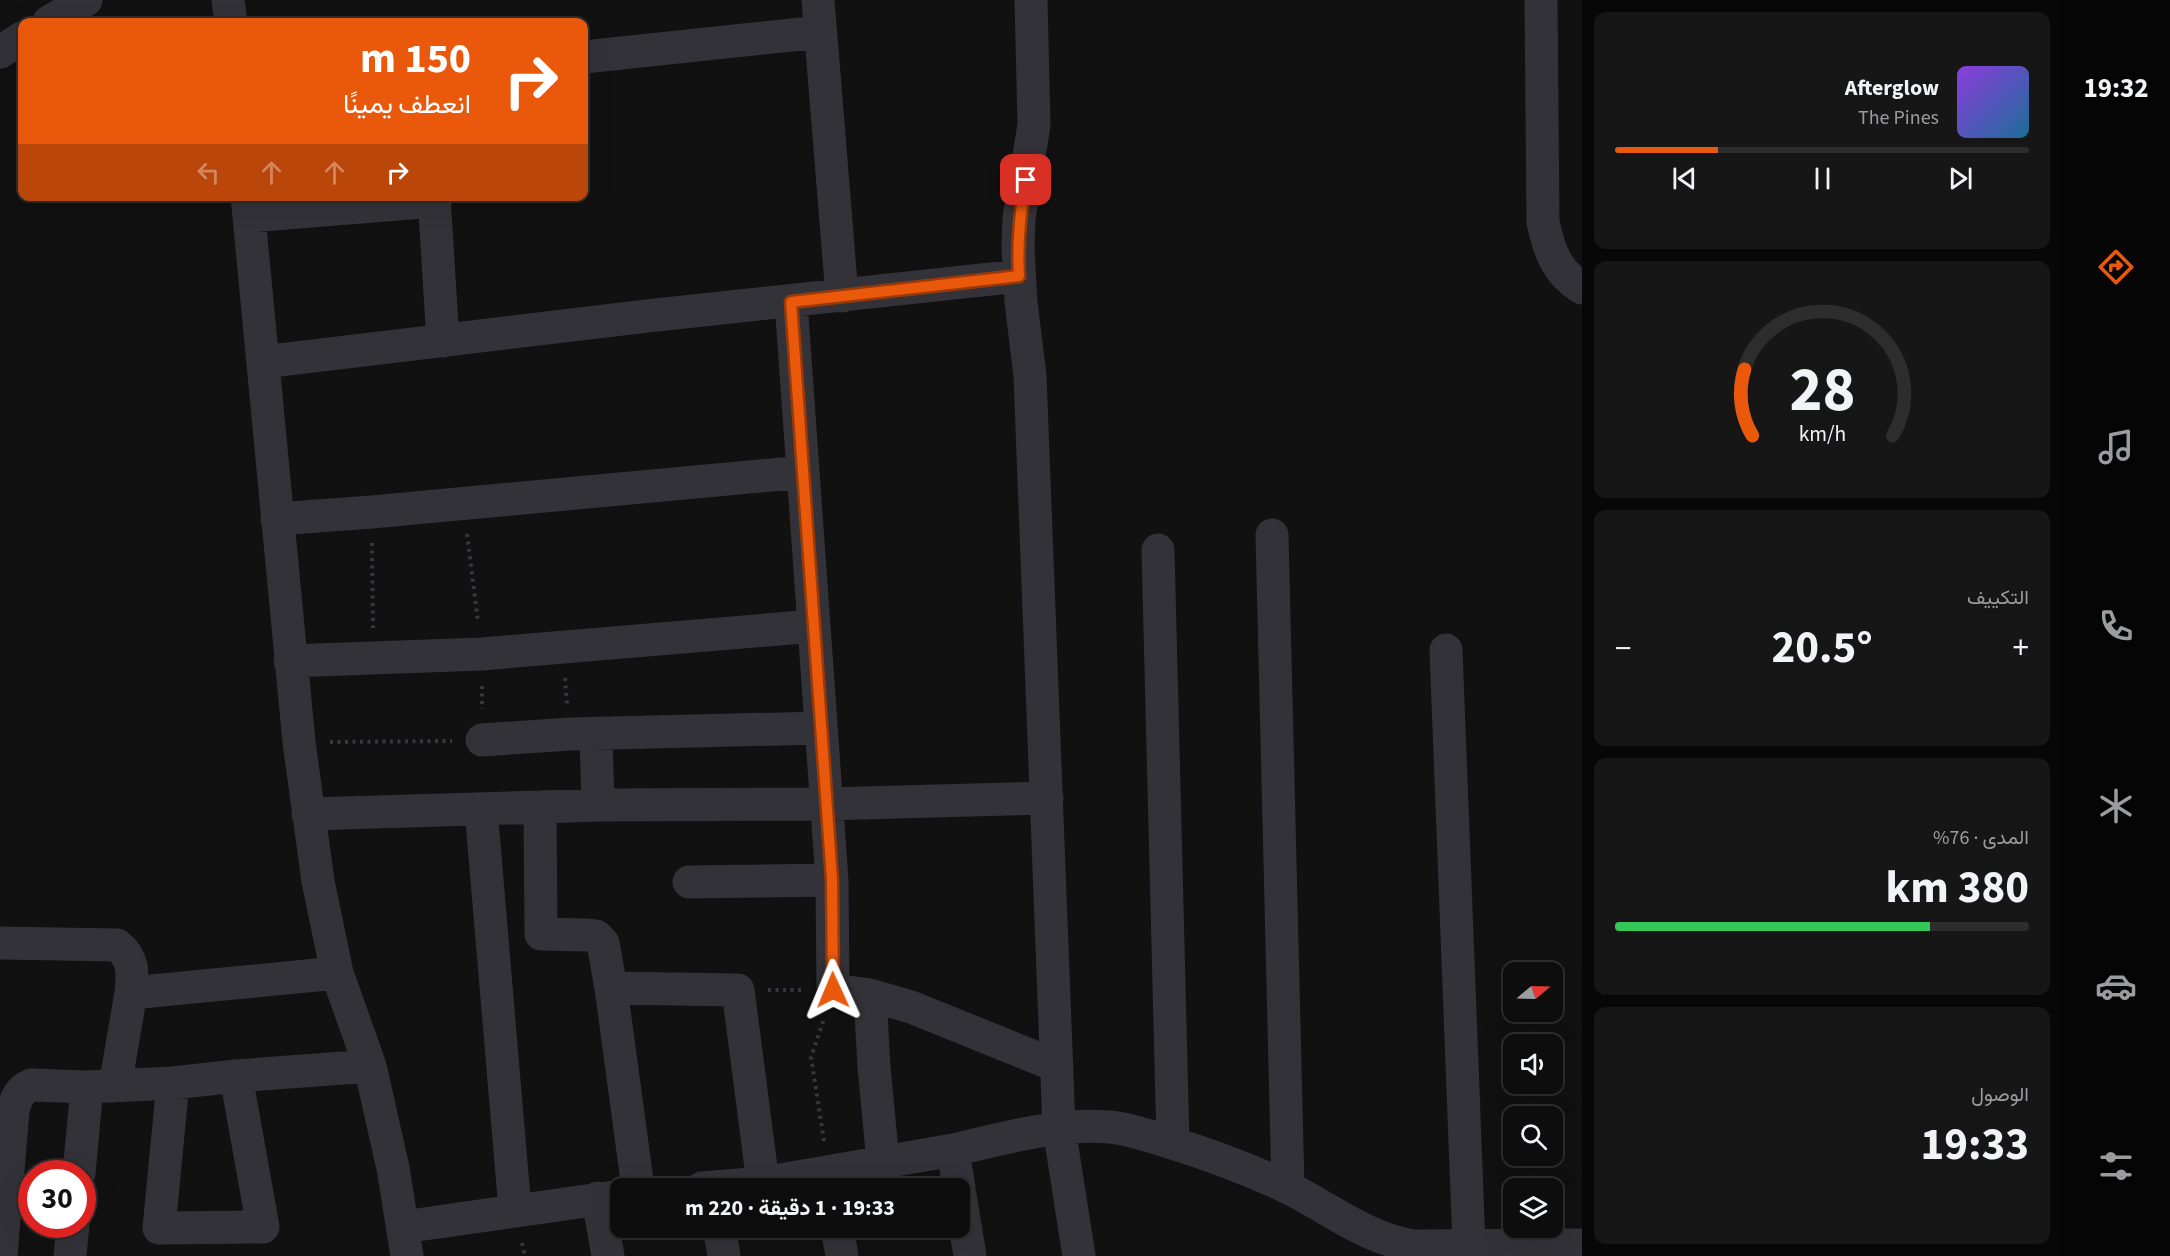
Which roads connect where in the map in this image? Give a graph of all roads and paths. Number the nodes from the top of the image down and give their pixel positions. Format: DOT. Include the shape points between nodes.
graph roads {
  1 [pos="87,0"];
  2 [pos="228,0"];
  3 [pos="818,0"];
  4 [pos="1031,0"];
  5 [pos="1541,0"];
  6 [pos="56,18"];
  7 [pos="230,18"];
  8 [pos="820,32"];
  9 [pos="18,41"];
  10 [pos="0,52"];
  11 [pos="588,57"];
  12 [pos="381,201"];
  13 [pos="434,201"];
  14 [pos="248,206"];
  15 [pos="1019,276"];
  16 [pos="1582,288"];
  17 [pos="842,296"];
  18 [pos="791,302"];
  19 [pos="443,341"];
  20 [pos="263,362"];
  21 [pos="803,472"];
  22 [pos="464,503"];
  23 [pos="372,512"];
  24 [pos="277,519"];
  25 [pos="1272,536"];
  26 [pos="1158,550"];
  27 [pos="814,626"];
  28 [pos="562,647"];
  29 [pos="1446,650"];
  30 [pos="482,654"];
  31 [pos="373,659"];
  32 [pos="290,661"];
  33 [pos="821,728"];
  34 [pos="583,734"];
  35 [pos="482,740"];
  36 [pos="298,742"];
  37 [pos="1047,798"];
  38 [pos="826,804"];
  39 [pos="598,805"];
  40 [pos="540,807"];
  41 [pos="481,809"];
  42 [pos="308,814"];
  43 [pos="832,880"];
  44 [pos="688,882"];
  45 [pos="492,932"];
  46 [pos="541,934"];
  47 [pos="0,943"];
  48 [pos="337,973"];
  49 [pos="611,988"];
  50 [pos="738,990"];
  51 [pos="833,990"];
  52 [pos="132,993"];
  53 [pos="870,995"];
  54 [pos="370,1066"];
  55 [pos="1057,1066"];
  56 [pos="236,1076"];
  57 [pos="173,1083"];
  58 [pos="101,1086"];
  59 [pos="1059,1128"];
  60 [pos="1173,1143"];
  61 [pos="953,1150"];
  62 [pos="81,1160"];
  63 [pos="883,1162"];
  64 [pos="637,1178"];
  65 [pos="762,1178"];
  66 [pos="829,1178"];
  67 [pos="835,1178"];
  68 [pos="957,1178"];
  69 [pos="1288,1188"];
  70 [pos="610,1197"];
  71 [pos="515,1210"];
  72 [pos="72,1238"];
  73 [pos="721,1238"];
  74 [pos="839,1238"];
  75 [pos="967,1238"];
  76 [pos="405,1242"];
  77 [pos="1469,1245"];
  78 [pos="1582,1245"];
  79 [pos="1,1256"];
  80 [pos="70,1256"];
  81 [pos="608,1256"];
  82 [pos="724,1256"];
  83 [pos="842,1256"];
  84 [pos="970,1256"];
  85 [pos="1079,1256"];
  1 -- 6 [label="street"];
  2 -- 7 [label="street"];
  3 -- 8 [label="street"];
  4 -- 15 [label="street" via="1034,125 1019,218"];
  5 -- 16 [label="street" via="1543,222 1548,248 1558,267"];
  8 -- 11 [label="street"];
  8 -- 17 [label="street"];
  9 -- 10 [label="street"];
  12 -- 14 [label="street"];
  13 -- 19 [label="street"];
  14 -- 20 [label="street"];
  15 -- 17 [label="street"];
  15 -- 37 [label="street" via="1030,376"];
  17 -- 18 [label="street"];
  18 -- 19 [label="street"];
  18 -- 21 [label="street"];
  19 -- 20 [label="street"];
  20 -- 24 [label="street"];
  21 -- 22 [label="street"];
  21 -- 27 [label="street"];
  22 -- 23 [label="street"];
  22 -- 30 [label="path"];
  23 -- 24 [label="street"];
  23 -- 31 [label="path"];
  24 -- 32 [label="street"];
  25 -- 69 [label="street"];
  26 -- 60 [label="street"];
  27 -- 28 [label="street"];
  27 -- 33 [label="street"];
  28 -- 30 [label="street"];
  28 -- 34 [label="path"];
  29 -- 77 [label="street"];
  30 -- 31 [label="street"];
  30 -- 35 [label="path"];
  31 -- 32 [label="street"];
  32 -- 36 [label="street"];
  33 -- 34 [label="street"];
  33 -- 38 [label="street"];
  34 -- 35 [label="street"];
  34 -- 39 [label="street"];
  35 -- 36 [label="path"];
  36 -- 42 [label="street"];
  37 -- 38 [label="street"];
  37 -- 55 [label="street"];
  38 -- 39 [label="street"];
  38 -- 43 [label="street"];
  39 -- 40 [label="street"];
  40 -- 41 [label="street"];
  40 -- 46 [label="street"];
  41 -- 42 [label="street"];
  41 -- 45 [label="street"];
  42 -- 48 [label="street"];
  43 -- 44 [label="street"];
  43 -- 51 [label="street"];
  45 -- 46 [label="street"];
  45 -- 71 [label="street"];
  46 -- 49 [label="street" via="596,936 603,943"];
  47 -- 52 [label="street" via="117,945 130,959"];
  48 -- 52 [label="street"];
  48 -- 54 [label="street"];
  49 -- 50 [label="street"];
  49 -- 64 [label="street"];
  50 -- 51 [label="path"];
  50 -- 65 [label="street"];
  51 -- 53 [label="street"];
  51 -- 66 [label="path" via="812,1057"];
  52 -- 58 [label="street"];
  53 -- 55 [label="street" via="911,1007"];
  53 -- 63 [label="street"];
  54 -- 56 [label="street"];
  54 -- 76 [label="street"];
  55 -- 59 [label="street"];
  56 -- 57 [label="street"];
  56 -- 57 [label="street" via="263,1227 159,1228"];
  57 -- 58 [label="street"];
  58 -- 62 [label="street"];
  58 -- 79 [label="street" via="31,1085 17,1097"];
  59 -- 60 [label="street" via="1110,1128"];
  59 -- 61 [label="street"];
  59 -- 85 [label="street"];
  60 -- 69 [label="street"];
  61 -- 63 [label="street"];
  61 -- 68 [label="street"];
  63 -- 67 [label="street"];
  69 -- 77 [label="street" via="1394,1243"];
  70 -- 71 [label="street"];
  70 -- 81 [label="street"];
  71 -- 76 [label="street"];
  72 -- 80 [label="street"];
  73 -- 82 [label="street"];
  74 -- 83 [label="street"];
  75 -- 84 [label="street"];
  77 -- 78 [label="street"];
}
